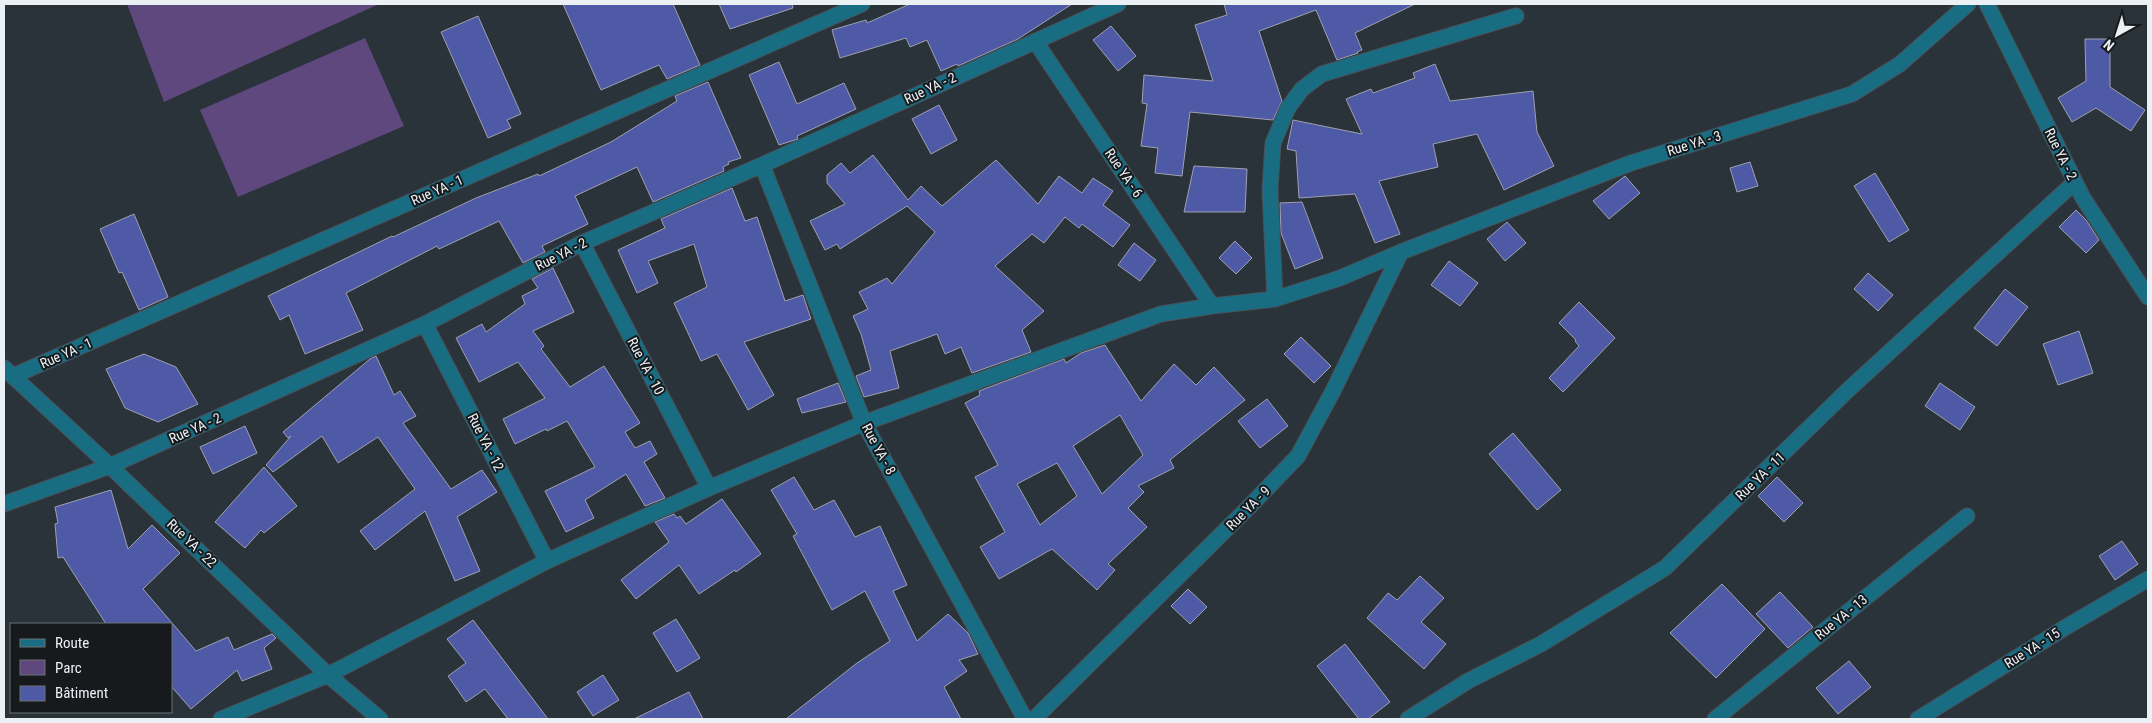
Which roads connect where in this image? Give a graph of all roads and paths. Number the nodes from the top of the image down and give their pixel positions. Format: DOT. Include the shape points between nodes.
graph roads {
  1 [pos="862,4"];
  2 [pos="1118,4"];
  3 [pos="1968,4"];
  4 [pos="1987,4"];
  5 [pos="1516,16"];
  6 [pos="1035,41"];
  7 [pos="762,166"];
  8 [pos="2075,182"];
  9 [pos="582,243"];
  10 [pos="1401,252"];
  11 [pos="2148,297"];
  12 [pos="1275,299"];
  13 [pos="1212,306"];
  14 [pos="424,324"];
  15 [pos="8,372"];
  16 [pos="864,423"];
  17 [pos="110,466"];
  18 [pos="710,488"];
  19 [pos="4,504"];
  20 [pos="1967,516"];
  21 [pos="548,561"];
  22 [pos="2148,579"];
  23 [pos="328,674"];
  24 [pos="221,719"];
  25 [pos="380,719"];
  26 [pos="1025,719"];
  27 [pos="1034,719"];
  28 [pos="1408,719"];
  29 [pos="1715,719"];
  30 [pos="1918,719"];
  1 -- 15 [label="street, Rue YA - 1"];
  2 -- 6 [label="street, Rue YA - 2"];
  3 -- 10 [label="street, Rue YA - 3" via="1900,64 1852,94 1631,163"];
  4 -- 8 [label="street, Rue YA - 2"];
  5 -- 12 [label="street" via="1322,74 1302,89 1288,108 1273,143 1270,190"];
  6 -- 7 [label="street, Rue YA - 2"];
  6 -- 13 [label="street, Rue YA - 6"];
  7 -- 9 [label="street, Rue YA - 2"];
  7 -- 16 [label="street, Rue YA - 8"];
  8 -- 11 [label="street, Rue YA - 2"];
  8 -- 28 [label="street, Rue YA - 11" via="1848,390 1665,568 1541,644 1468,681"];
  9 -- 14 [label="street, Rue YA - 2"];
  9 -- 18 [label="street, Rue YA - 10"];
  10 -- 12 [label="street, Rue YA - 3" via="1340,278"];
  10 -- 27 [label="street, Rue YA - 9" via="1298,456"];
  12 -- 13 [label="street, Rue YA - 3"];
  13 -- 16 [label="street, Rue YA - 3" via="1161,314"];
  14 -- 17 [label="street, Rue YA - 2"];
  14 -- 21 [label="street, Rue YA - 12"];
  15 -- 17 [label="street, Rue YA - 22"];
  16 -- 18 [label="street, Rue YA - 3"];
  16 -- 26 [label="street, Rue YA - 8"];
  17 -- 19 [label="street, Rue YA - 2"];
  17 -- 23 [label="street, Rue YA - 22"];
  18 -- 21 [label="street, Rue YA - 3"];
  20 -- 29 [label="street, Rue YA - 13"];
  21 -- 23 [label="street, Rue YA - 3"];
  22 -- 30 [label="street, Rue YA - 15"];
  23 -- 24 [label="street, Rue YA - 3"];
  23 -- 25 [label="street, Rue YA - 22"];
}
